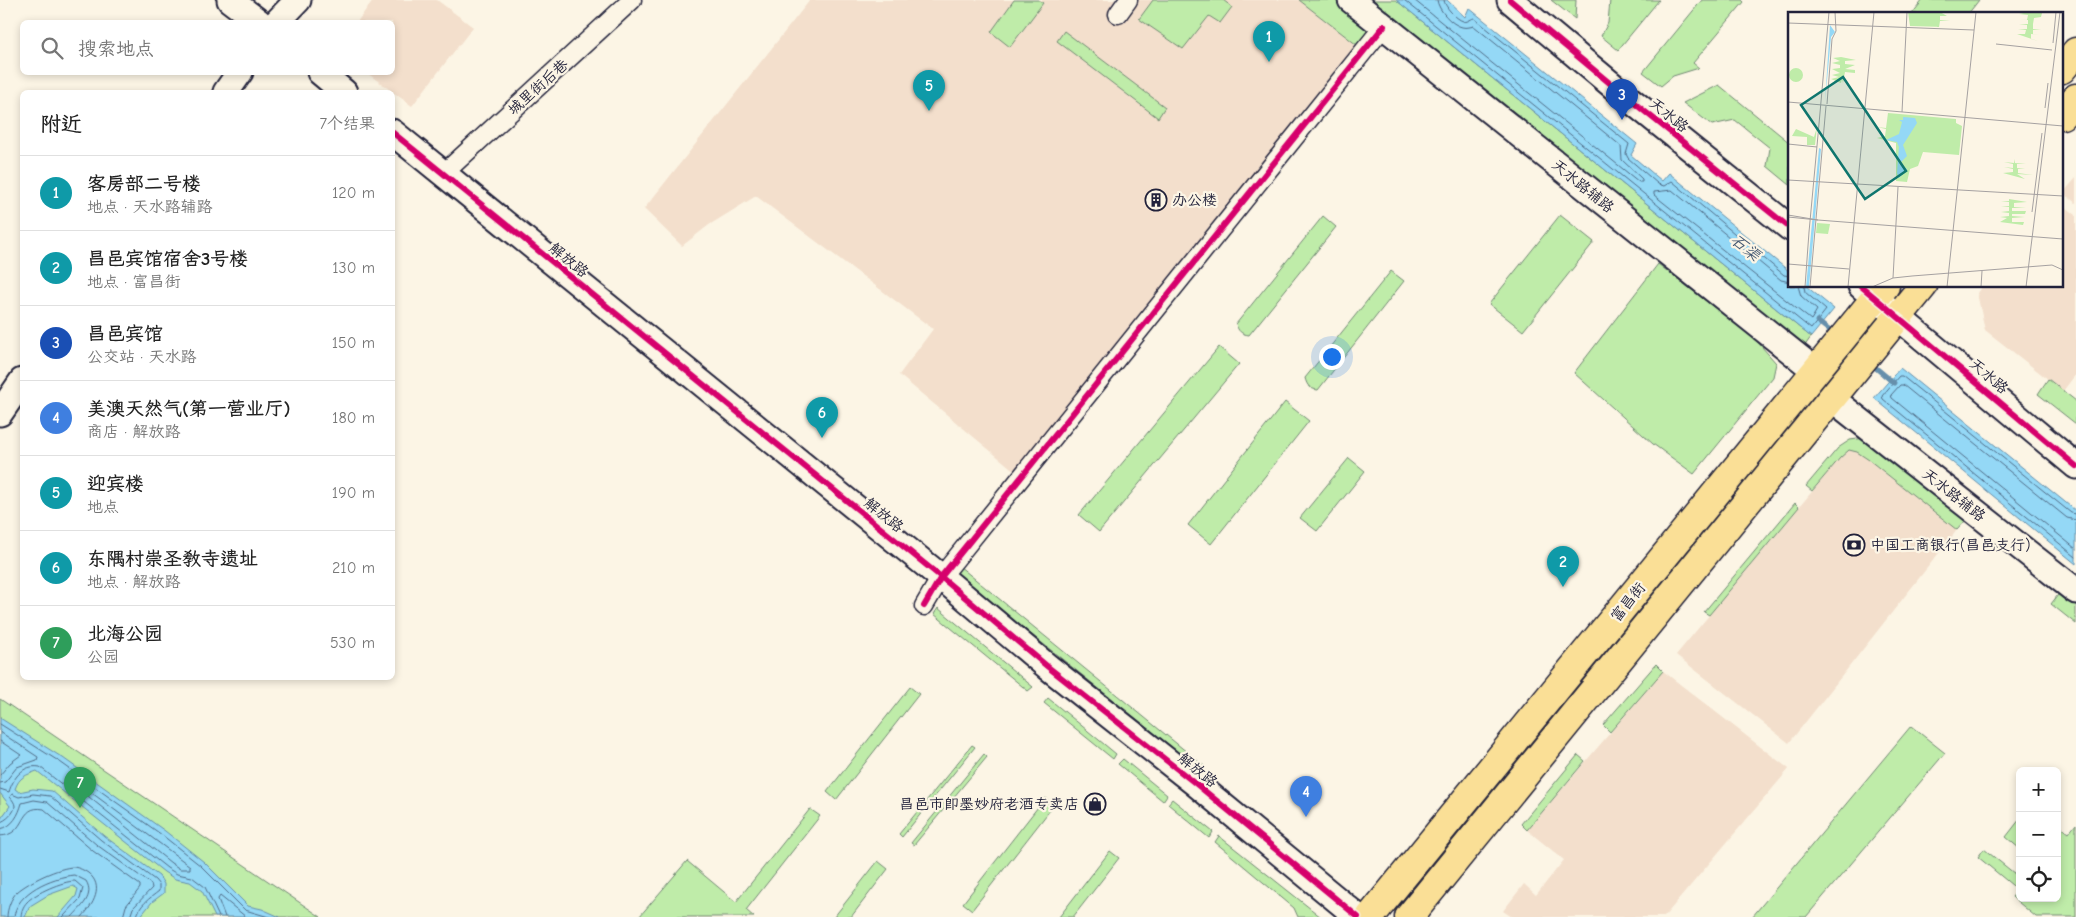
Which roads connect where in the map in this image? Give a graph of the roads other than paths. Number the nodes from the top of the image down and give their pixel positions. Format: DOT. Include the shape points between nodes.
graph roads {
  1 [pos="230,0"];
  2 [pos="298,0"];
  3 [pos="632,0"];
  4 [pos="1128,0"];
  5 [pos="1351,0"];
  6 [pos="1510,0"];
  7 [pos="1118,14"];
  8 [pos="255,20"];
  9 [pos="279,20"];
  10 [pos="1384,26"];
  11 [pos="2076,52"];
  12 [pos="2064,67"];
  13 [pos="238,75"];
  14 [pos="324,75"];
  15 [pos="227,90"];
  16 [pos="342,90"];
  17 [pos="2076,98"];
  18 [pos="2064,113"];
  19 [pos="395,134"];
  20 [pos="443,174"];
  21 [pos="1788,226"];
  22 [pos="1921,288"];
  23 [pos="1874,290"];
  24 [pos="1898,316"];
  25 [pos="1820,366"];
  26 [pos="20,384"];
  27 [pos="1838,390"];
  28 [pos="0,413"];
  29 [pos="2076,466"];
  30 [pos="941,577"];
  31 [pos="2076,591"];
  32 [pos="924,606"];
  33 [pos="1358,917"];
  34 [pos="1370,917"];
  35 [pos="1409,917"];
  1 -- 8 [label="street"];
  2 -- 9 [label="street"];
  3 -- 20 [label="street, 城里街后巷"];
  4 -- 7 [label="street"];
  5 -- 10 [label="street, 天水路辅路"];
  6 -- 21 [label="street, 天水路"];
  10 -- 25 [label="street, 天水路辅路"];
  10 -- 30 [label="street"];
  11 -- 12 [label="main road"];
  13 -- 15 [label="street"];
  14 -- 16 [label="street"];
  17 -- 18 [label="main road"];
  19 -- 20 [label="street, 解放路"];
  20 -- 30 [label="street, 解放路"];
  22 -- 24 [label="main road, 富昌街"];
  23 -- 24 [label="street, 天水路"];
  23 -- 25 [label="main road, 富昌街" via="1858,320"];
  24 -- 27 [label="main road, 富昌街"];
  24 -- 29 [label="street, 天水路"];
  25 -- 34 [label="main road, 富昌街"];
  26 -- 28 [label="street"];
  27 -- 31 [label="street, 天水路辅路"];
  27 -- 35 [label="main road, 富昌街"];
  30 -- 32 [label="street"];
  30 -- 33 [label="street, 解放路"];
}
